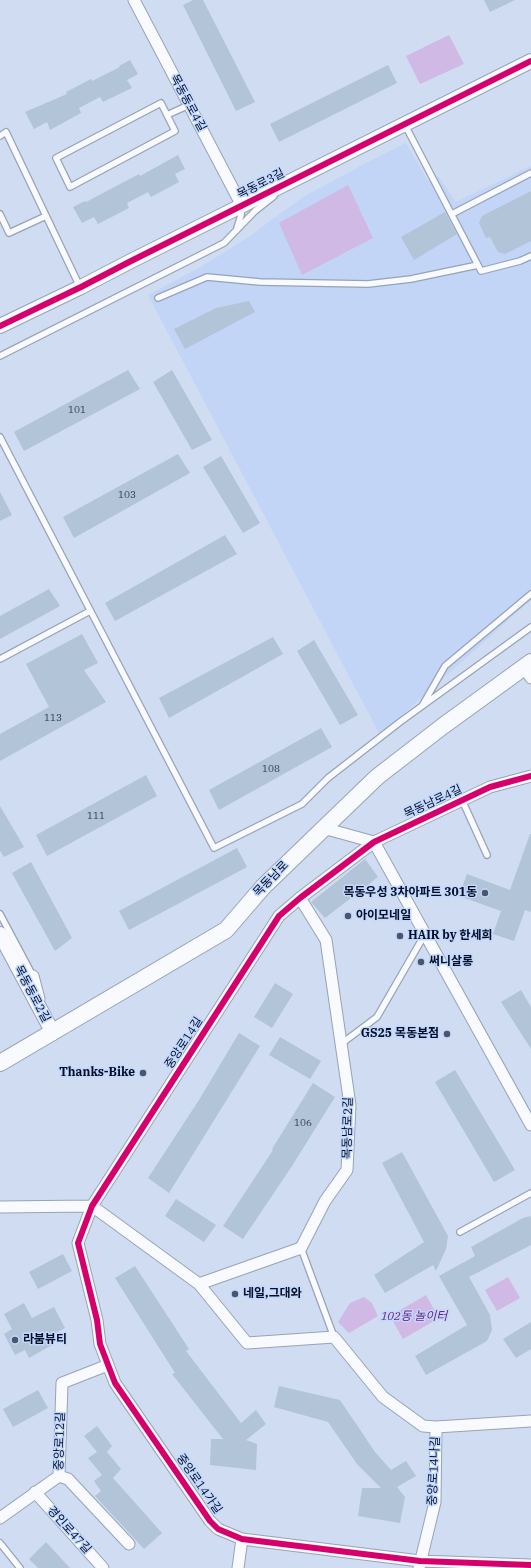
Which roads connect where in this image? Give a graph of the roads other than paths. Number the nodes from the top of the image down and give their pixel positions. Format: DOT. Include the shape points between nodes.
graph roads {
  1 [pos="134,0"];
  2 [pos="531,61"];
  3 [pos="190,104"];
  4 [pos="167,115"];
  5 [pos="405,124"];
  6 [pos="0,136"];
  7 [pos="531,173"];
  8 [pos="293,180"];
  9 [pos="242,206"];
  10 [pos="0,214"];
  11 [pos="452,214"];
  12 [pos="46,216"];
  13 [pos="224,243"];
  14 [pos="531,256"];
  15 [pos="478,265"];
  16 [pos="80,288"];
  17 [pos="158,298"];
  18 [pos="0,326"];
  19 [pos="0,356"];
  20 [pos="0,437"];
  21 [pos="531,594"];
  22 [pos="90,611"];
  23 [pos="531,627"];
  24 [pos="0,659"];
  25 [pos="529,669"];
  26 [pos="420,708"];
  27 [pos="531,776"];
  28 [pos="462,800"];
  29 [pos="323,828"];
  30 [pos="374,842"];
  31 [pos="487,855"];
  32 [pos="300,898"];
  33 [pos="0,914"];
  34 [pos="0,934"];
  35 [pos="425,934"];
  36 [pos="33,976"];
  37 [pos="43,1015"];
  38 [pos="53,1033"];
  39 [pos="341,1044"];
  40 [pos="0,1063"];
  41 [pos="531,1125"];
  42 [pos="531,1194"];
  43 [pos="92,1206"];
  44 [pos="0,1207"];
  45 [pos="460,1232"];
  46 [pos="302,1248"];
  47 [pos="199,1284"];
  48 [pos="334,1337"];
  49 [pos="108,1365"];
  50 [pos="531,1421"];
  51 [pos="436,1427"];
  52 [pos="59,1476"];
  53 [pos="35,1492"];
  54 [pos="0,1518"];
  55 [pos="242,1539"];
  56 [pos="0,1543"];
  57 [pos="129,1544"];
  58 [pos="420,1565"];
  59 [pos="531,1565"];
  60 [pos="20,1568"];
  61 [pos="103,1568"];
  62 [pos="238,1568"];
  1 -- 3 [label="street, 목동동로4길"];
  2 -- 5 [label="street, 목동로3길"];
  3 -- 4 [label="lane"];
  3 -- 9 [label="street, 목동동로4길"];
  4 -- 4 [label="lane" via="161,103 56,158 70,187 175,131"];
  5 -- 8 [label="street, 목동로3길"];
  5 -- 11 [label="lane"];
  6 -- 12 [label="lane" via="6,132"];
  7 -- 11 [label="lane"];
  8 -- 9 [label="street, 목동로3길"];
  8 -- 13 [label="lane" via="255,211"];
  9 -- 13 [label="lane" via="239,223"];
  9 -- 16 [label="street, 목동로3길"];
  10 -- 12 [label="lane" via="9,233"];
  11 -- 15 [label="lane"];
  12 -- 16 [label="lane"];
  13 -- 19 [label="lane"];
  14 -- 15 [label="lane" via="481,271"];
  15 -- 17 [label="lane" via="411,279 368,284 260,282 207,277"];
  16 -- 18 [label="street, 목동로3길"];
  20 -- 22 [label="lane"];
  21 -- 26 [label="lane" via="445,666"];
  22 -- 24 [label="lane"];
  22 -- 26 [label="lane" via="214,848 302,804 328,778"];
  23 -- 26 [label="lane"];
  25 -- 29 [label="main road, 목동남로" via="443,726 377,777"];
  27 -- 28 [label="street, 목동남로4길" via="490,787"];
  28 -- 30 [label="street, 목동남로4길"];
  28 -- 31 [label="lane"];
  29 -- 30 [label="street"];
  29 -- 38 [label="main road, 목동남로" via="263,887 226,930"];
  30 -- 32 [label="street, 목동남로4길"];
  30 -- 35 [label="street"];
  32 -- 39 [label="street, 목동남로2길" via="326,940"];
  32 -- 43 [label="street, 중앙로14길" via="279,916"];
  33 -- 36 [label="lane"];
  34 -- 37 [label="street, 목동동로2길"];
  35 -- 39 [label="lane" via="377,1017"];
  35 -- 41 [label="street"];
  36 -- 37 [label="street"];
  37 -- 38 [label="street, 목동동로2길"];
  38 -- 40 [label="main road, 목동남로"];
  39 -- 46 [label="street, 목동남로2길" via="350,1105 347,1170 325,1201"];
  42 -- 45 [label="lane"];
  43 -- 44 [label="street"];
  43 -- 47 [label="street"];
  43 -- 49 [label="street, 중앙로14가길" via="78,1243 97,1320 100,1344"];
  46 -- 47 [label="street"];
  46 -- 48 [label="lane"];
  47 -- 48 [label="street" via="247,1343"];
  48 -- 51 [label="street" via="383,1397 423,1426"];
  49 -- 52 [label="street, 중앙로12길" via="62,1383"];
  49 -- 55 [label="street, 중앙로14가길" via="115,1382 210,1521 218,1528"];
  50 -- 51 [label="street, 중앙로14나길"];
  51 -- 58 [label="street, 중앙로14나길" via="434,1502"];
  52 -- 53 [label="street, 중앙로12길"];
  52 -- 57 [label="street" via="68,1479"];
  53 -- 54 [label="street, 중앙로12길"];
  53 -- 61 [label="street, 경인로47길"];
  55 -- 58 [label="street, 중앙로14가길"];
  55 -- 62 [label="street"];
  56 -- 60 [label="lane"];
  58 -- 59 [label="street, 중앙로14가길"];
}
